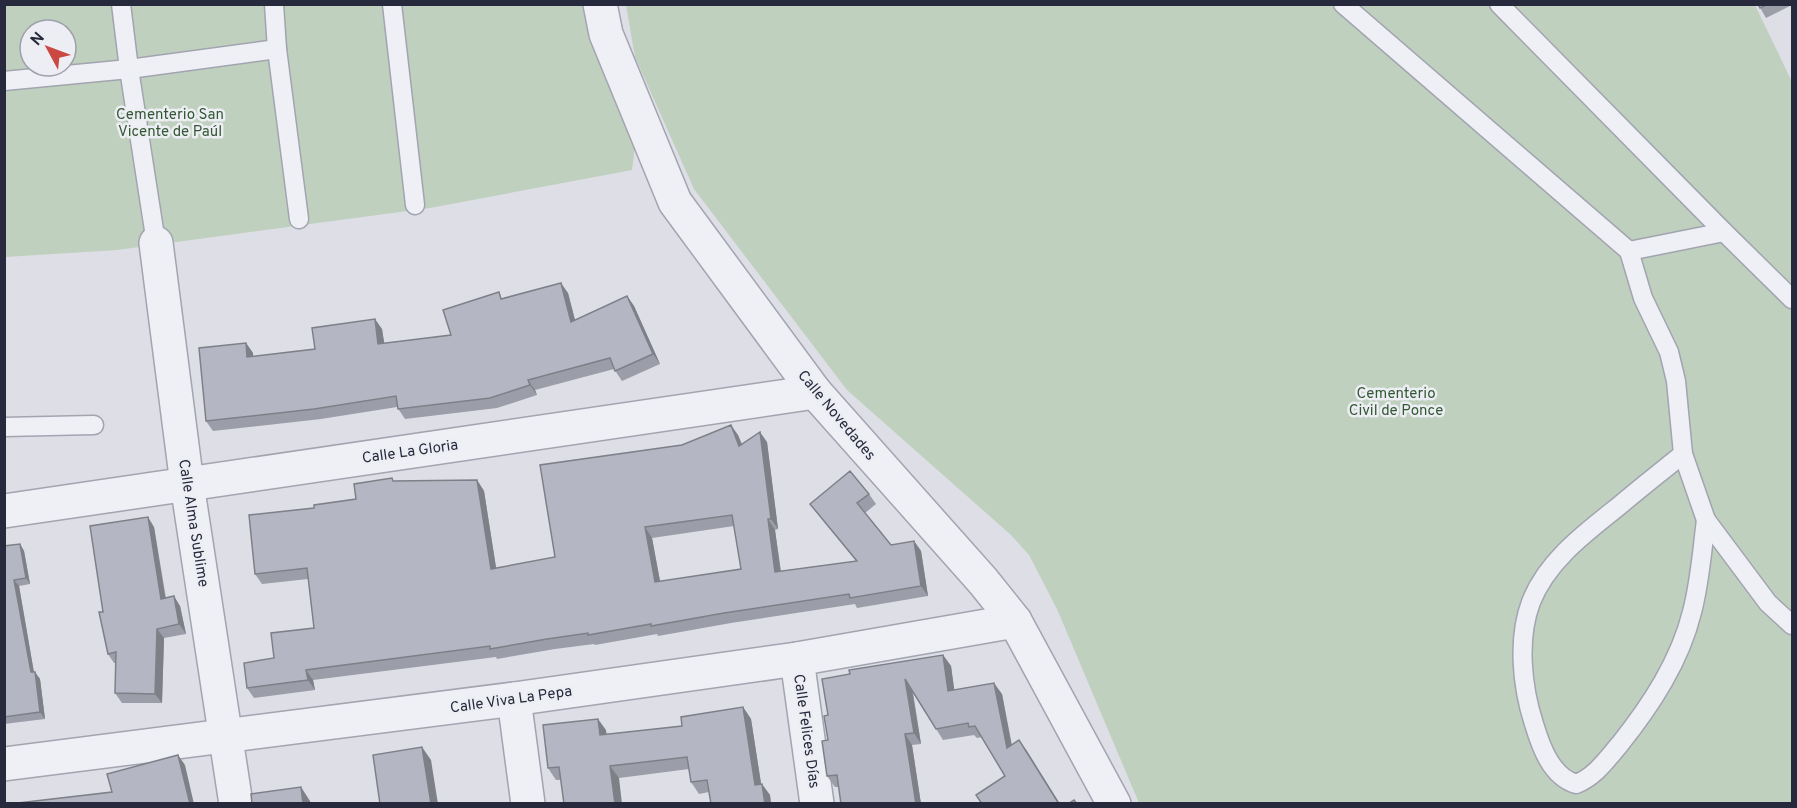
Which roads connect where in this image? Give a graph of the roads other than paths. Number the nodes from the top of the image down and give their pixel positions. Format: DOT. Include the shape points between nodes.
graph roads {
  1 [pos="121,4"];
  2 [pos="274,4"];
  3 [pos="392,4"];
  4 [pos="600,4"];
  5 [pos="1343,4"];
  6 [pos="1499,4"];
  7 [pos="277,49"];
  8 [pos="129,69"];
  9 [pos="4,81"];
  10 [pos="415,205"];
  11 [pos="299,219"];
  12 [pos="1724,232"];
  13 [pos="156,243"];
  14 [pos="1629,250"];
  15 [pos="1792,298"];
  16 [pos="815,392"];
  17 [pos="94,425"];
  18 [pos="4,427"];
  19 [pos="1683,454"];
  20 [pos="187,484"];
  21 [pos="4,511"];
  22 [pos="1706,520"];
  23 [pos="1015,621"];
  24 [pos="1792,625"];
  25 [pos="797,659"];
  26 [pos="514,699"];
  27 [pos="226,735"];
  28 [pos="4,764"];
  29 [pos="236,804"];
  30 [pos="528,804"];
  31 [pos="817,804"];
  32 [pos="1114,804"];
  1 -- 8 [label="lane"];
  2 -- 7 [label="lane"];
  3 -- 10 [label="lane"];
  4 -- 16 [label="street, Calle Novedades" via="606,34 675,202"];
  5 -- 14 [label="lane"];
  6 -- 12 [label="lane"];
  7 -- 8 [label="lane"];
  7 -- 11 [label="lane"];
  8 -- 9 [label="lane"];
  8 -- 13 [label="lane"];
  12 -- 14 [label="lane"];
  12 -- 15 [label="lane"];
  13 -- 20 [label="street, Calle Alma Sublime"];
  14 -- 19 [label="lane" via="1643,298 1672,362"];
  16 -- 20 [label="street, Calle La Gloria"];
  16 -- 23 [label="street, Calle Novedades"];
  17 -- 18 [label="lane"];
  19 -- 22 [label="lane"];
  19 -- 22 [label="lane" via="1575,541 1531,602 1522,645 1527,703 1540,745 1566,781 1576,784 1593,775 1634,726 1674,661 1693,610"];
  20 -- 21 [label="street, Calle La Gloria"];
  20 -- 27 [label="street, Calle Alma Sublime"];
  22 -- 24 [label="lane" via="1768,603"];
  23 -- 25 [label="street, Calle Viva La Pepa"];
  23 -- 32 [label="street, Calle Novedades"];
  25 -- 26 [label="street, Calle Viva La Pepa"];
  25 -- 31 [label="street, Calle Felices Días"];
  26 -- 27 [label="street, Calle Viva La Pepa"];
  26 -- 30 [label="street"];
  27 -- 28 [label="street, Calle Viva La Pepa"];
  27 -- 29 [label="street, Calle Alma Sublime"];
}
